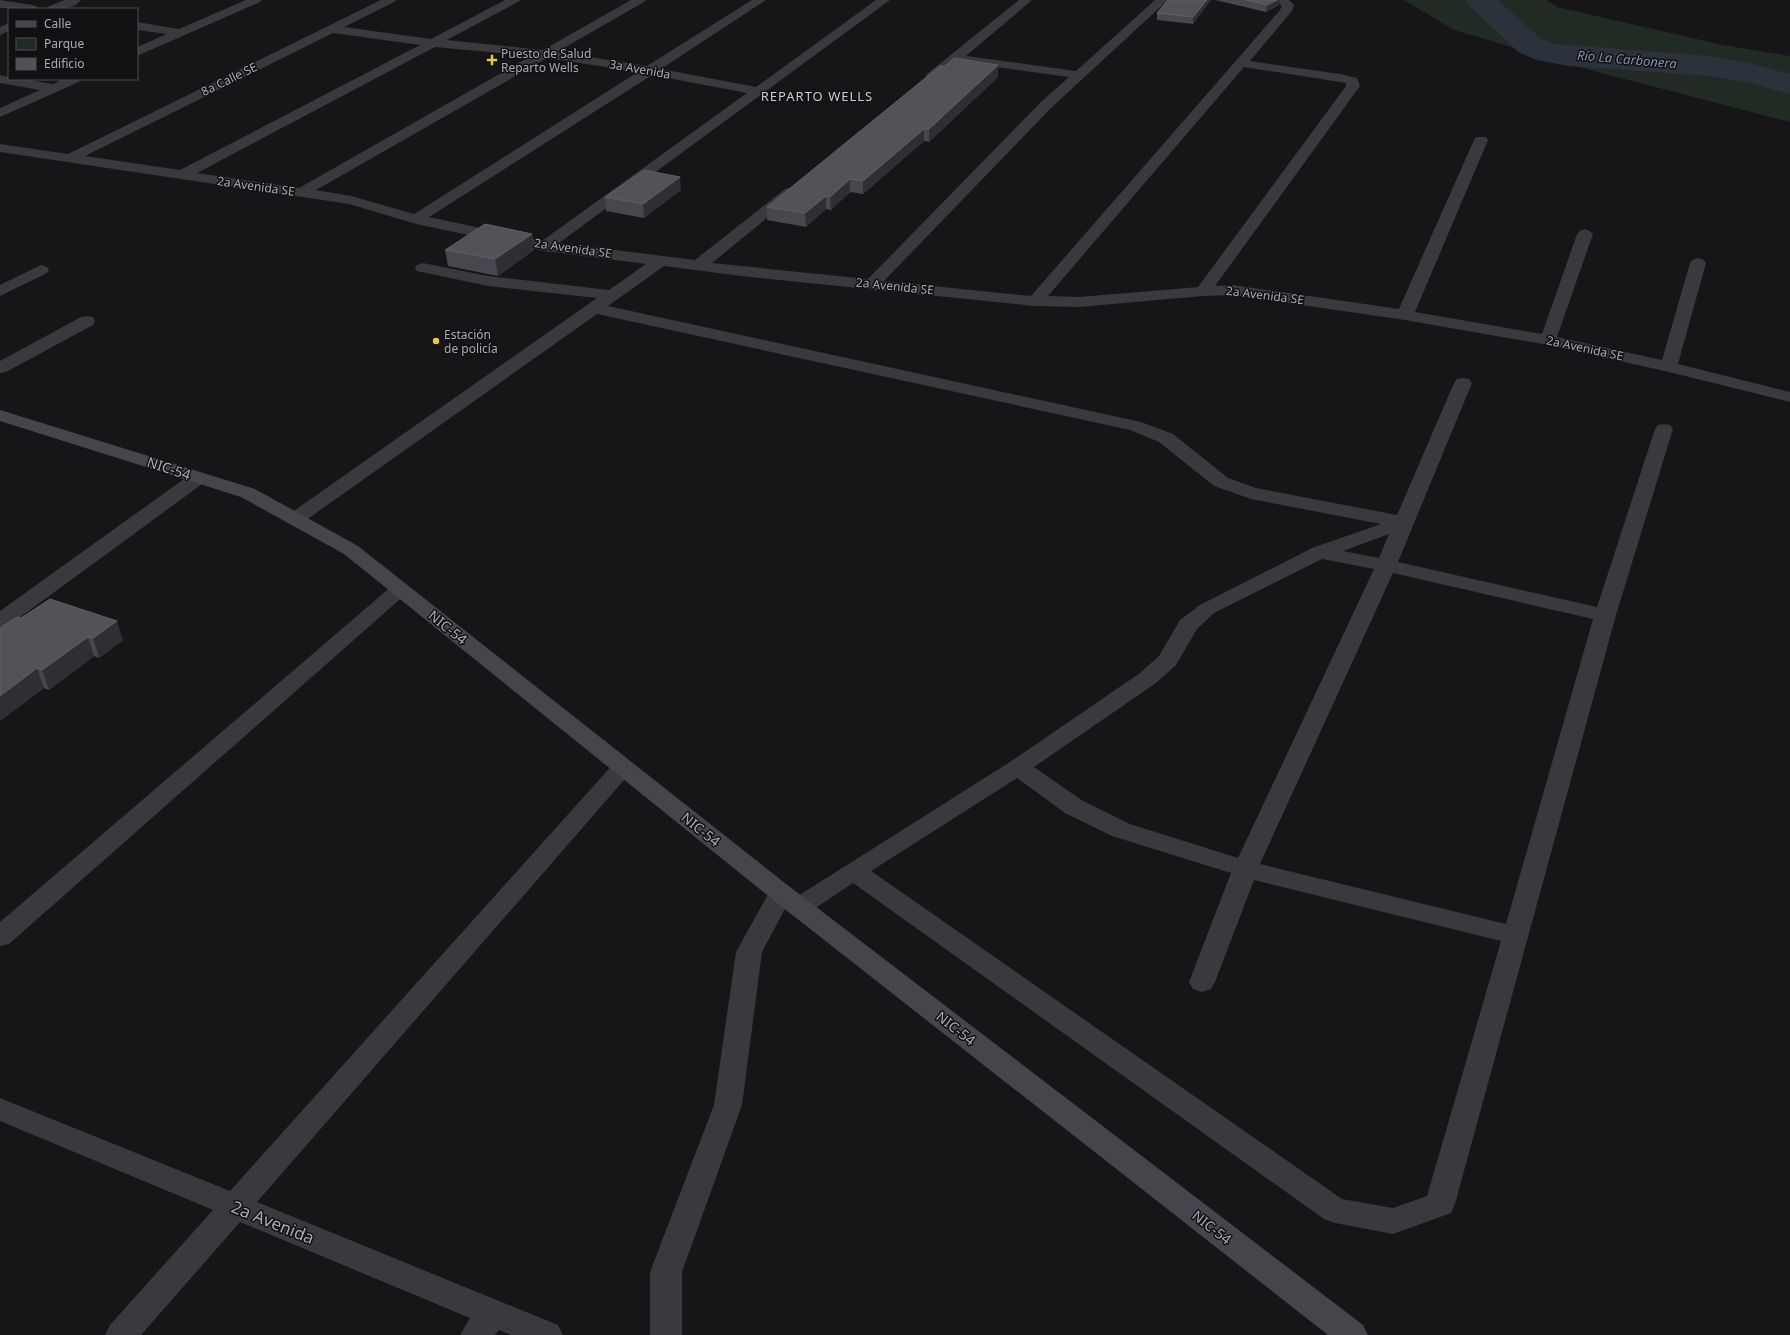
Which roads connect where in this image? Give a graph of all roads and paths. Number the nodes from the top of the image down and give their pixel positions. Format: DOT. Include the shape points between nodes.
graph roads {
  1 [pos="76,0"];
  2 [pos="256,0"];
  3 [pos="390,0"];
  4 [pos="514,0"];
  5 [pos="640,0"];
  6 [pos="760,0"];
  7 [pos="884,0"];
  8 [pos="1026,0"];
  9 [pos="1162,0"];
  10 [pos="1282,0"];
  11 [pos="0,4"];
  12 [pos="26,8"];
  13 [pos="56,8"];
  14 [pos="138,26"];
  15 [pos="331,29"];
  16 [pos="180,33"];
  17 [pos="435,43"];
  18 [pos="138,52"];
  19 [pos="544,54"];
  20 [pos="955,58"];
  21 [pos="1241,63"];
  22 [pos="648,70"];
  23 [pos="1080,75"];
  24 [pos="0,79"];
  25 [pos="72,80"];
  26 [pos="924,83"];
  27 [pos="54,88"];
  28 [pos="757,91"];
  29 [pos="0,113"];
  30 [pos="1481,140"];
  31 [pos="0,148"];
  32 [pos="68,159"];
  33 [pos="182,175"];
  34 [pos="803,182"];
  35 [pos="302,192"];
  36 [pos="416,219"];
  37 [pos="1585,234"];
  38 [pos="545,246"];
  39 [pos="662,260"];
  40 [pos="1698,263"];
  41 [pos="699,265"];
  42 [pos="423,268"];
  43 [pos="41,270"];
  44 [pos="873,283"];
  45 [pos="0,291"];
  46 [pos="1204,291"];
  47 [pos="612,295"];
  48 [pos="1035,301"];
  49 [pos="594,308"];
  50 [pos="1405,315"];
  51 [pos="87,320"];
  52 [pos="1548,340"];
  53 [pos="1669,367"];
  54 [pos="0,368"];
  55 [pos="1463,383"];
  56 [pos="1790,397"];
  57 [pos="0,415"];
  58 [pos="1664,429"];
  59 [pos="198,478"];
  60 [pos="295,519"];
  61 [pos="1404,522"];
  62 [pos="1319,552"];
  63 [pos="1386,565"];
  64 [pos="400,589"];
  65 [pos="1605,615"];
  66 [pos="0,621"];
  67 [pos="623,766"];
  68 [pos="1018,767"];
  69 [pos="1245,869"];
  70 [pos="853,870"];
  71 [pos="790,900"];
  72 [pos="1514,935"];
  73 [pos="0,937"];
  74 [pos="1202,982"];
  75 [pos="0,1109"];
  76 [pos="235,1206"];
  77 [pos="484,1324"];
  78 [pos="121,1335"];
  79 [pos="547,1335"];
  80 [pos="666,1335"];
  81 [pos="1352,1335"];
  1 -- 13 [label="street"];
  2 -- 16 [label="street"];
  3 -- 15 [label="street, 8a Calle SE"];
  4 -- 17 [label="street"];
  5 -- 19 [label="street"];
  6 -- 22 [label="street"];
  7 -- 28 [label="street"];
  8 -- 20 [label="street"];
  9 -- 23 [label="street"];
  10 -- 21 [label="street" via="1288,5 1286,12"];
  11 -- 12 [label="street"];
  14 -- 16 [label="street"];
  15 -- 17 [label="street, 3a Avenida"];
  15 -- 32 [label="street, 8a Calle SE"];
  16 -- 18 [label="street"];
  17 -- 19 [label="street, 3a Avenida"];
  17 -- 33 [label="street"];
  19 -- 22 [label="street, 3a Avenida"];
  19 -- 35 [label="street"];
  20 -- 23 [label="street"];
  20 -- 26 [label="street"];
  21 -- 46 [label="street" via="1340,78 1352,81 1353,86"];
  21 -- 48 [label="street"];
  22 -- 28 [label="street, 3a Avenida"];
  22 -- 36 [label="street"];
  23 -- 44 [label="street" via="1046,105"];
  24 -- 27 [label="street"];
  25 -- 27 [label="street"];
  27 -- 29 [label="street"];
  28 -- 38 [label="street"];
  30 -- 50 [label="street"];
  31 -- 32 [label="street, 2a Avenida SE"];
  32 -- 33 [label="street, 2a Avenida SE"];
  33 -- 35 [label="street, 2a Avenida SE"];
  34 -- 41 [label="street"];
  35 -- 36 [label="street, 2a Avenida SE" via="351,200"];
  36 -- 38 [label="street, 2a Avenida SE"];
  37 -- 52 [label="street"];
  38 -- 39 [label="street, 2a Avenida SE"];
  39 -- 41 [label="street, 2a Avenida SE"];
  39 -- 47 [label="street"];
  40 -- 53 [label="street"];
  41 -- 44 [label="street, 2a Avenida SE"];
  42 -- 47 [label="street" via="488,281"];
  43 -- 45 [label="street"];
  44 -- 48 [label="street, 2a Avenida SE"];
  46 -- 48 [label="street, 2a Avenida SE" via="1079,302"];
  46 -- 50 [label="street, 2a Avenida SE" via="1233,290"];
  47 -- 49 [label="street"];
  49 -- 60 [label="street"];
  49 -- 61 [label="street" via="1135,426 1166,438 1221,482 1251,493"];
  50 -- 52 [label="street, 2a Avenida SE"];
  51 -- 54 [label="street"];
  52 -- 53 [label="street, 2a Avenida SE"];
  53 -- 56 [label="street, 2a Avenida SE"];
  55 -- 61 [label="street"];
  57 -- 59 [label="main road, NIC-54 / NIC-54"];
  58 -- 65 [label="street"];
  59 -- 60 [label="main road, NIC-54 / NIC-54" via="248,493"];
  59 -- 66 [label="street"];
  60 -- 64 [label="main road, NIC-54 / NIC-54" via="351,550"];
  61 -- 62 [label="street"];
  61 -- 63 [label="street"];
  62 -- 63 [label="street"];
  62 -- 68 [label="street" via="1207,609 1188,625 1168,660 1148,678"];
  63 -- 65 [label="street"];
  63 -- 69 [label="street"];
  64 -- 67 [label="main road, NIC-54 / NIC-54"];
  64 -- 73 [label="street"];
  65 -- 72 [label="street"];
  67 -- 71 [label="main road, NIC-54 / NIC-54"];
  67 -- 76 [label="street"];
  68 -- 69 [label="street" via="1074,807 1121,830"];
  68 -- 70 [label="street"];
  69 -- 72 [label="street"];
  69 -- 74 [label="street"];
  70 -- 71 [label="street"];
  70 -- 72 [label="street" via="1335,1210 1393,1221 1440,1204"];
  71 -- 80 [label="street" via="749,952 728,1105 666,1272"];
  71 -- 81 [label="main road, NIC-54 / NIC-54"];
  75 -- 76 [label="street, 2a Avenida"];
  76 -- 77 [label="street, 2a Avenida"];
  76 -- 78 [label="street"];
  77 -- 79 [label="street, 2a Avenida"];
}
